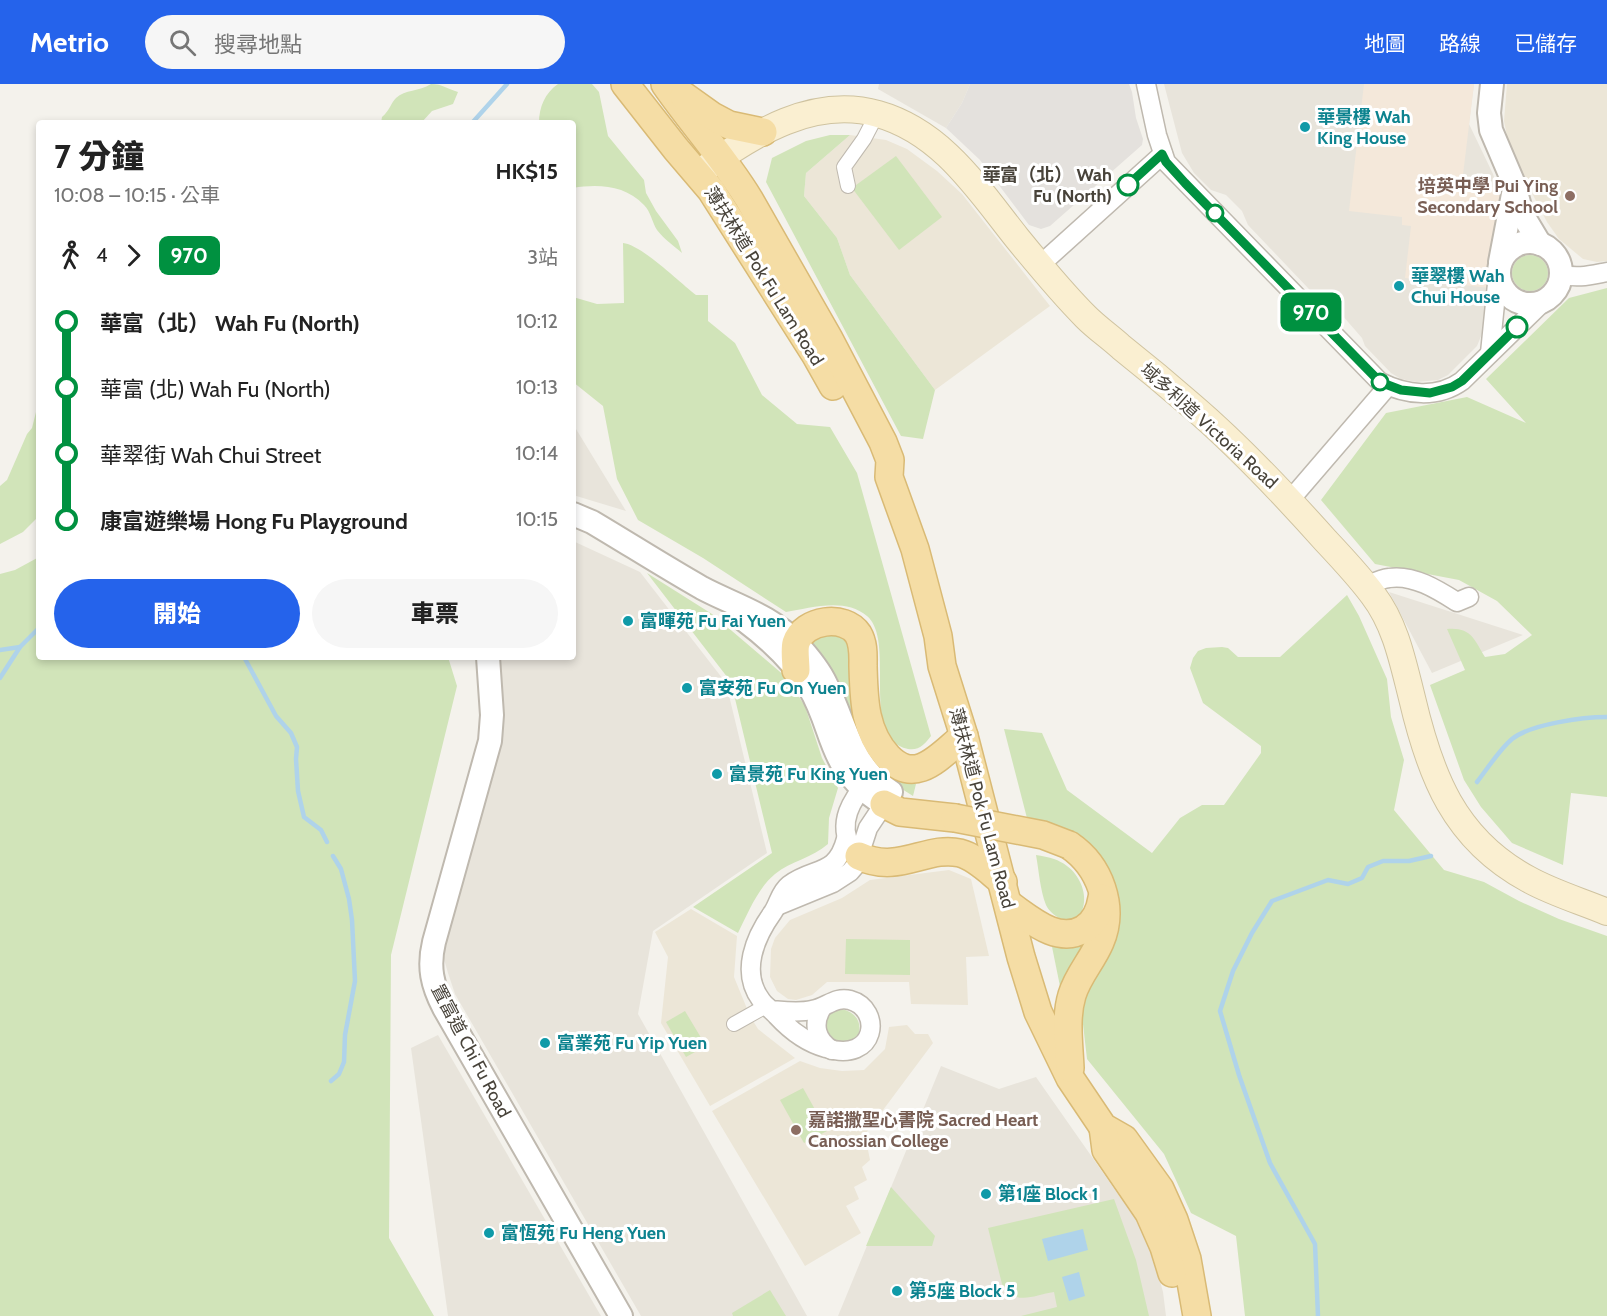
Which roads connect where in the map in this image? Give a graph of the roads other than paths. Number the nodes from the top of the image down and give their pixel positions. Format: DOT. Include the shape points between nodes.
graph roads {
  1 [pos="625,84"];
  2 [pos="665,84"];
  3 [pos="1146,84"];
  4 [pos="1492,84"];
  5 [pos="877,114"];
  6 [pos="763,132"];
  7 [pos="1162,154"];
  8 [pos="721,157"];
  9 [pos="698,173"];
  10 [pos="1514,184"];
  11 [pos="848,186"];
  12 [pos="1540,244"];
  13 [pos="1040,264"];
  14 [pos="1499,269"];
  15 [pos="1607,272"];
  16 [pos="1561,274"];
  17 [pos="1545,300"];
  18 [pos="1490,353"];
  19 [pos="1388,386"];
  20 [pos="889,477"];
  21 [pos="1290,500"];
  22 [pos="576,515"];
  23 [pos="1366,586"];
  24 [pos="703,588"];
  25 [pos="1469,597"];
  26 [pos="796,643"];
  27 [pos="488,660"];
  28 [pos="796,670"];
  29 [pos="964,736"];
  30 [pos="877,790"];
  31 [pos="853,848"];
  32 [pos="1102,888"];
  33 [pos="1006,893"];
  34 [pos="1607,912"];
  35 [pos="769,1008"];
  36 [pos="822,1008"];
  37 [pos="734,1024"];
  38 [pos="832,1050"];
  39 [pos="1070,1078"];
  40 [pos="1103,1127"];
  41 [pos="621,1316"];
  42 [pos="1179,1316"];
  43 [pos="1197,1316"];
  1 -- 9 [label="main road, 薄扶林道 Pok Fu Lam Road"];
  2 -- 6 [label="main road" via="729,125"];
  2 -- 8 [label="main road, 薄扶林道 Pok Fu Lam Road"];
  3 -- 7 [label="street"];
  4 -- 10 [label="street" via="1491,130"];
  5 -- 6 [label="main road, 域多利道 Victoria Road" via="818,111"];
  5 -- 11 [label="street" via="844,167"];
  5 -- 13 [label="main road, 域多利道 Victoria Road" via="924,135 954,159"];
  6 -- 8 [label="main road, 域多利道 Victoria Road"];
  7 -- 13 [label="street"];
  7 -- 19 [label="street" via="1185,183"];
  8 -- 9 [label="main road, 域多利道 Victoria Road"];
  8 -- 20 [label="main road, 薄扶林道 Pok Fu Lam Road" via="749,199 883,442 890,460"];
  9 -- 20 [label="main road, 薄扶林道 Pok Fu Lam Road" via="725,209 815,354 876,466"];
  10 -- 12 [label="street" via="1522,214"];
  10 -- 14 [label="street"];
  12 -- 14 [label="street" via="1514,246"];
  12 -- 16 [label="street" via="1556,257"];
  13 -- 21 [label="main road, 域多利道 Victoria Road" via="1088,319 1196,409"];
  14 -- 17 [label="street" via="1500,284 1516,301 1534,304"];
  14 -- 18 [label="street"];
  15 -- 16 [label="street" via="1569,277"];
  16 -- 17 [label="street" via="1557,288"];
  17 -- 18 [label="street"];
  18 -- 19 [label="street" via="1462,381 1438,392 1416,393"];
  19 -- 21 [label="street"];
  20 -- 29 [label="main road, 薄扶林道 Pok Fu Lam Road" via="915,549 942,666"];
  21 -- 23 [label="main road, 域多利道 Victoria Road"];
  22 -- 24 [label="street"];
  23 -- 25 [label="street" via="1388,578 1410,579 1457,602"];
  23 -- 34 [label="main road, 域多利道 Victoria Road" via="1398,642 1432,769 1470,833 1528,879"];
  24 -- 26 [label="street" via="777,626"];
  24 -- 28 [label="street" via="756,629"];
  26 -- 28 [label="main road"];
  26 -- 29 [label="main road" via="806,630 822,622 840,622 857,633 862,645 869,725 884,753 903,768 923,768"];
  26 -- 30 [label="street" via="822,677 850,743"];
  27 -- 41 [label="street, 置富道 Chi Fu Road" via="490,741 434,942 431,976 444,1008"];
  28 -- 30 [label="street" via="815,700 843,766"];
  29 -- 33 [label="main road, 薄扶林道 Pok Fu Lam Road"];
  30 -- 31 [label="street" via="868,828"];
  30 -- 31 [label="street" via="850,805 844,829"];
  30 -- 32 [label="main road, bridge" via="900,812 1043,835 1069,845 1090,865"];
  31 -- 33 [label="main road" via="883,864 958,853 972,858"];
  31 -- 35 [label="street" via="856,865 842,878 777,906 756,939 752,982"];
  32 -- 33 [label="main road" via="1101,906 1094,920 1073,933 1062,934 1047,930"];
  32 -- 39 [label="main road" via="1107,911 1104,933 1071,1001"];
  33 -- 39 [label="main road, 薄扶林道 Pok Fu Lam Road" via="1038,1012"];
  35 -- 36 [label="street"];
  35 -- 37 [label="street"];
  35 -- 38 [label="street" via="804,1038"];
  36 -- 38 [label="street" via="816,1028 824,1045"];
  36 -- 38 [label="street" via="835,1000 852,1000 869,1018 864,1043 850,1052"];
  39 -- 40 [label="main road, 薄扶林道 Pok Fu Lam Road"];
  40 -- 42 [label="main road, 薄扶林道 Pok Fu Lam Road" via="1106,1150 1157,1230 1175,1285"];
  40 -- 43 [label="main road, 薄扶林道 Pok Fu Lam Road" via="1124,1139 1167,1203 1187,1259"];
}
